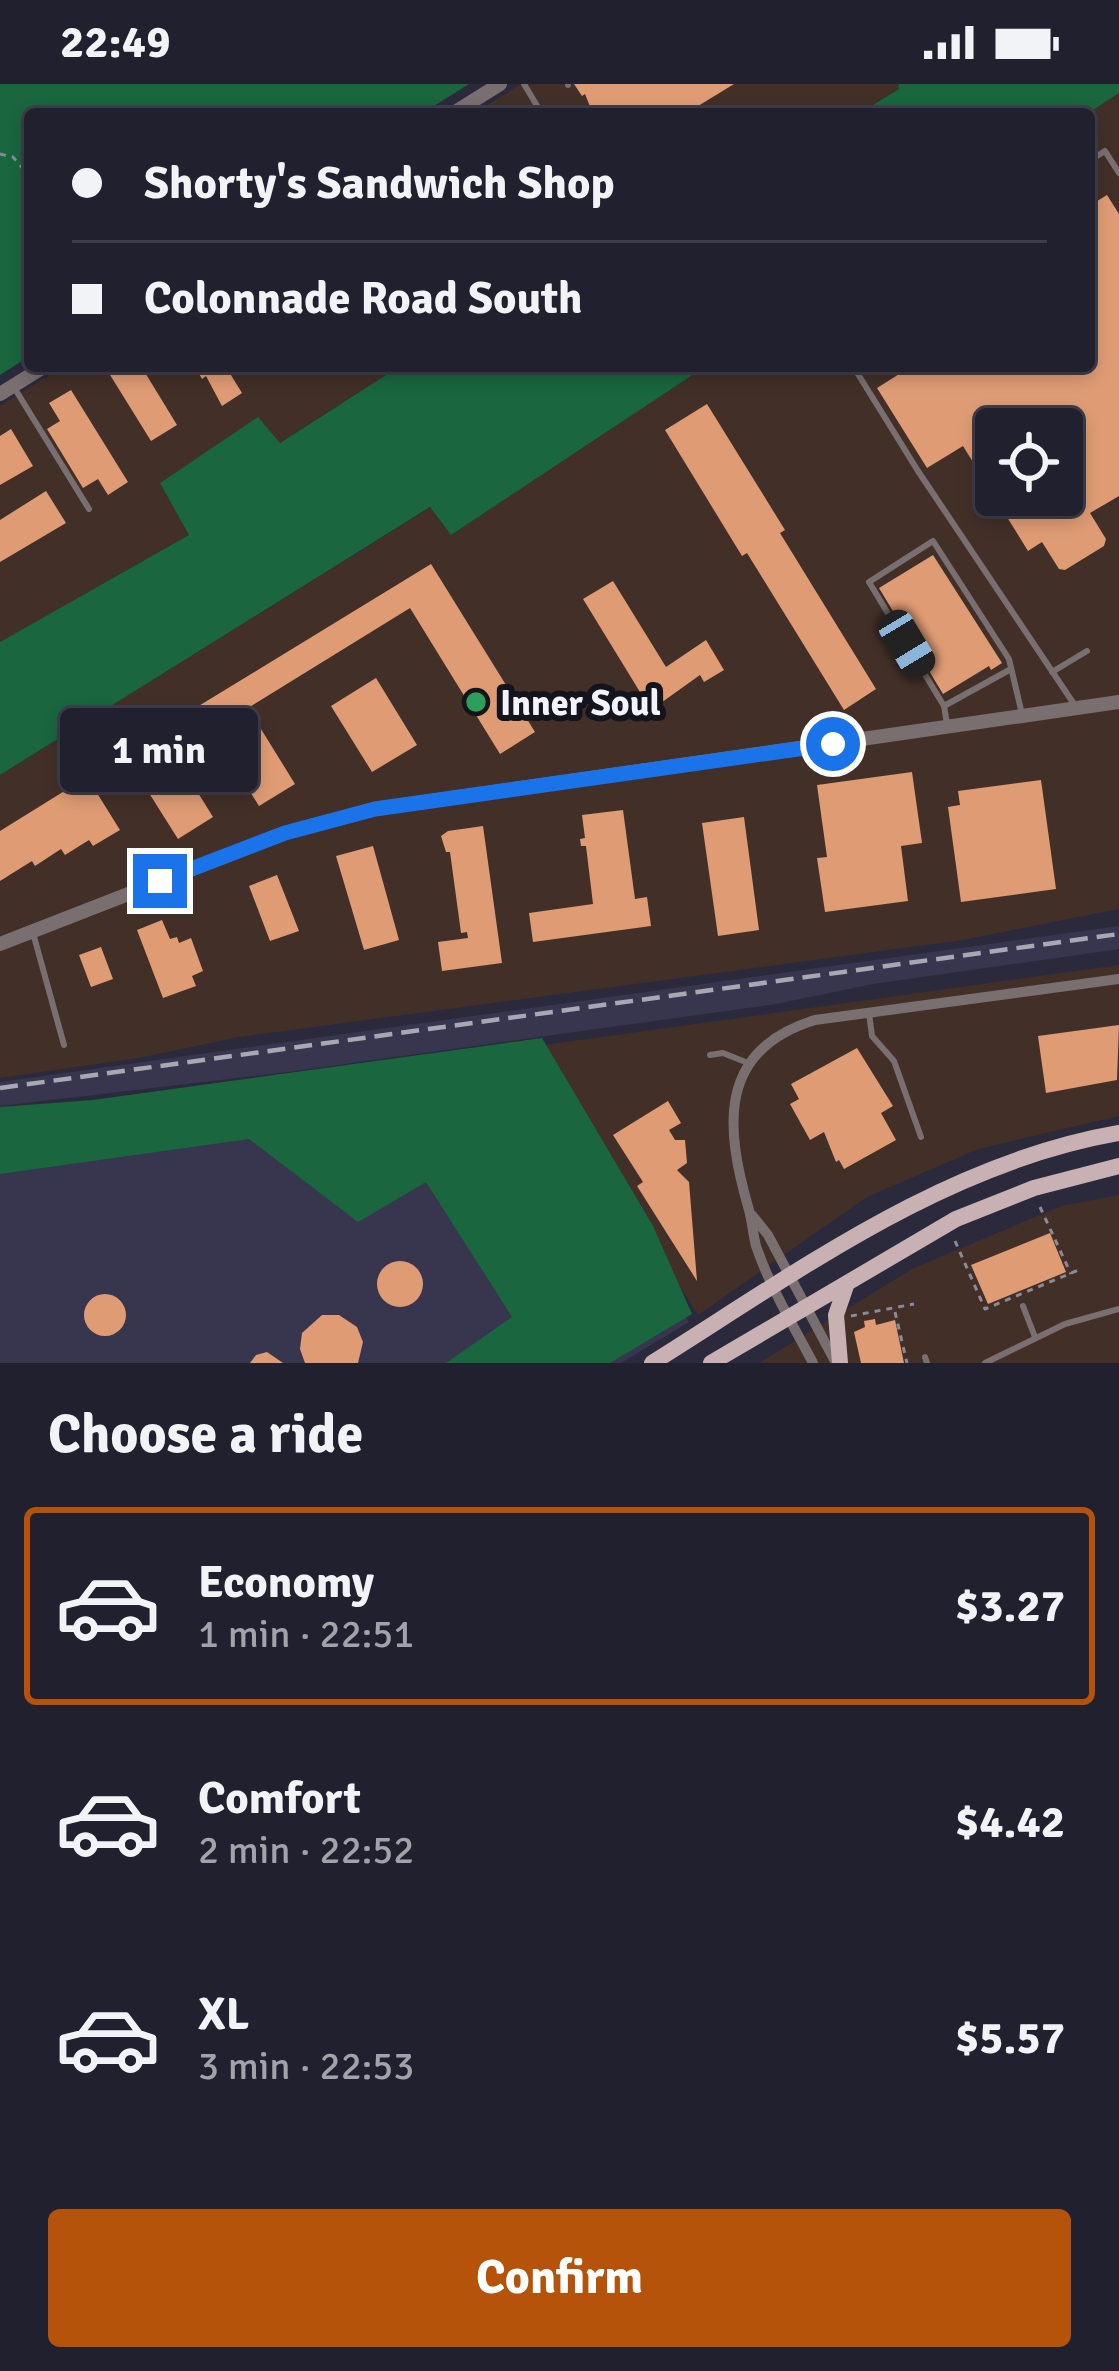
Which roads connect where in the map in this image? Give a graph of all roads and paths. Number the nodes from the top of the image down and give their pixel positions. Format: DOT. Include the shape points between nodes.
graph roads {
  1 [pos="500,84"];
  2 [pos="462,108"];
  3 [pos="1095,157"];
  4 [pos="1119,173"];
  5 [pos="36,372"];
  6 [pos="857,372"];
  7 [pos="7,390"];
  8 [pos="89,509"];
  9 [pos="1087,651"];
  10 [pos="1011,668"];
  11 [pos="1052,672"];
  12 [pos="1119,702"];
  13 [pos="944,706"];
  14 [pos="1078,710"];
  15 [pos="1023,718"];
  16 [pos="948,728"];
  17 [pos="32,931"];
  18 [pos="0,944"];
  19 [pos="1119,979"];
  20 [pos="869,1013"];
  21 [pos="64,1045"];
  22 [pos="710,1055"];
  23 [pos="748,1064"];
  24 [pos="1119,1132"];
  25 [pos="921,1137"];
  26 [pos="1119,1166"];
  27 [pos="1040,1207"];
  28 [pos="750,1213"];
  29 [pos="955,1241"];
  30 [pos="1082,1269"];
  31 [pos="1071,1274"];
  32 [pos="791,1276"];
  33 [pos="847,1282"];
  34 [pos="772,1287"];
  35 [pos="914,1304"];
  36 [pos="1023,1306"];
  37 [pos="807,1307"];
  38 [pos="1119,1309"];
  39 [pos="895,1310"];
  40 [pos="844,1317"];
  41 [pos="789,1318"];
  42 [pos="1035,1337"];
  43 [pos="652,1363"];
  44 [pos="711,1363"];
  45 [pos="813,1363"];
  46 [pos="838,1363"];
  47 [pos="908,1363"];
  48 [pos="985,1363"];
  1 -- 2 [label="street"];
  3 -- 4 [label="lane" via="1105,151"];
  5 -- 7 [label="street"];
  6 -- 11 [label="lane"];
  7 -- 8 [label="lane"];
  9 -- 11 [label="lane"];
  10 -- 13 [label="lane"];
  10 -- 13 [label="lane" via="933,541 869,582"];
  10 -- 15 [label="lane"];
  11 -- 14 [label="lane"];
  12 -- 14 [label="street"];
  13 -- 16 [label="lane"];
  14 -- 15 [label="street"];
  15 -- 16 [label="street"];
  16 -- 17 [label="street" via="375,809 285,833"];
  17 -- 18 [label="street"];
  17 -- 21 [label="lane"];
  19 -- 20 [label="street"];
  20 -- 23 [label="street" via="793,1027"];
  20 -- 25 [label="lane" via="872,1036 894,1061"];
  22 -- 23 [label="lane"];
  23 -- 28 [label="street" via="732,1135"];
  24 -- 32 [label="main road" via="985,1170"];
  26 -- 33 [label="main road" via="986,1206"];
  27 -- 31 [label="path"];
  28 -- 32 [label="street"];
  28 -- 34 [label="street"];
  29 -- 31 [label="path" via="985,1309"];
  30 -- 31 [label="path"];
  32 -- 34 [label="main road"];
  32 -- 37 [label="street"];
  33 -- 37 [label="main road"];
  33 -- 46 [label="main road" via="836,1316"];
  34 -- 41 [label="street"];
  34 -- 43 [label="main road"];
  35 -- 39 [label="path"];
  36 -- 42 [label="lane"];
  37 -- 41 [label="main road"];
  37 -- 46 [label="street"];
  38 -- 42 [label="lane"];
  39 -- 40 [label="path"];
  39 -- 47 [label="path"];
  41 -- 44 [label="main road"];
  41 -- 45 [label="street"];
  42 -- 48 [label="lane"];
}
